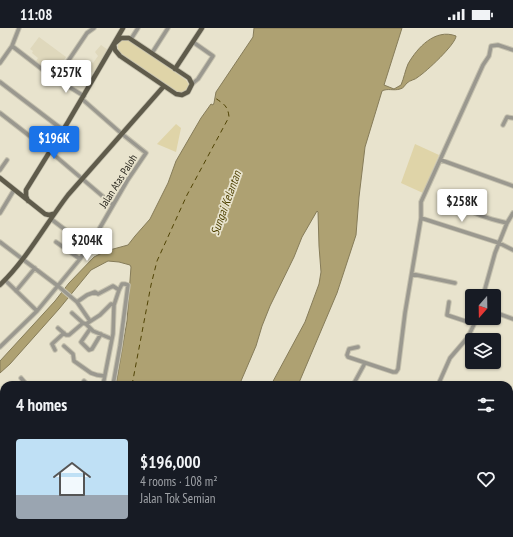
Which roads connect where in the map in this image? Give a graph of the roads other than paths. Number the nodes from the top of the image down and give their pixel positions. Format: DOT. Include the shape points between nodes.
graph roads {
  1 [pos="19,28"];
  2 [pos="122,28"];
  3 [pos="138,28"];
  4 [pos="168,28"];
  5 [pos="202,28"];
  6 [pos="92,29"];
  7 [pos="130,38"];
  8 [pos="192,42"];
  9 [pos="114,44"];
  10 [pos="12,46"];
  11 [pos="513,50"];
  12 [pos="152,53"];
  13 [pos="0,64"];
  14 [pos="175,69"];
  15 [pos="56,79"];
  16 [pos="0,82"];
  17 [pos="193,83"];
  18 [pos="164,86"];
  19 [pos="83,97"];
  20 [pos="0,112"];
  21 [pos="513,118"];
  22 [pos="503,124"];
  23 [pos="64,130"];
  24 [pos="122,134"];
  25 [pos="50,152"];
  26 [pos="7,160"];
  27 [pos="441,160"];
  28 [pos="0,170"];
  29 [pos="0,178"];
  30 [pos="82,179"];
  31 [pos="513,186"];
  32 [pos="26,190"];
  33 [pos="16,191"];
  34 [pos="458,201"];
  35 [pos="28,202"];
  36 [pos="113,205"];
  37 [pos="0,213"];
  38 [pos="513,213"];
  39 [pos="45,214"];
  40 [pos="54,214"];
  41 [pos="421,218"];
  42 [pos="51,219"];
  43 [pos="507,223"];
  44 [pos="45,227"];
  45 [pos="0,242"];
  46 [pos="56,242"];
  47 [pos="499,243"];
  48 [pos="88,247"];
  49 [pos="513,250"];
  50 [pos="80,259"];
  51 [pos="23,260"];
  52 [pos="35,268"];
  53 [pos="412,274"];
  54 [pos="5,280"];
  55 [pos="455,283"];
  56 [pos="0,285"];
  57 [pos="58,286"];
  58 [pos="484,289"];
  59 [pos="16,290"];
  60 [pos="119,290"];
  61 [pos="76,301"];
  62 [pos="449,302"];
  63 [pos="114,304"];
  64 [pos="36,311"];
  65 [pos="72,313"];
  66 [pos="501,315"];
  67 [pos="513,319"];
  68 [pos="90,321"];
  69 [pos="465,321"];
  70 [pos="85,324"];
  71 [pos="474,325"];
  72 [pos="58,328"];
  73 [pos="90,329"];
  74 [pos="64,333"];
  75 [pos="101,334"];
  76 [pos="112,339"];
  77 [pos="64,346"];
  78 [pos="358,347"];
  79 [pos="0,348"];
  80 [pos="55,350"];
  81 [pos="365,363"];
  82 [pos="104,376"];
  83 [pos="21,378"];
  84 [pos="23,381"];
  85 [pos="103,381"];
  86 [pos="114,381"];
  87 [pos="355,381"];
  88 [pos="440,381"];
  1 -- 10 [label="street"];
  2 -- 7 [label="main road"];
  2 -- 9 [label="main road"];
  3 -- 7 [label="street"];
  4 -- 12 [label="street"];
  5 -- 8 [label="main road"];
  6 -- 15 [label="street" via="86,33"];
  7 -- 9 [label="main road" via="121,38"];
  7 -- 12 [label="main road"];
  8 -- 14 [label="main road"];
  8 -- 17 [label="street" via="213,56"];
  9 -- 18 [label="main road" via="118,54"];
  9 -- 19 [label="main road"];
  10 -- 13 [label="street"];
  10 -- 15 [label="street"];
  11 -- 27 [label="street" via="491,46 489,56"];
  12 -- 14 [label="main road"];
  14 -- 17 [label="main road"];
  15 -- 19 [label="street"];
  16 -- 23 [label="street"];
  17 -- 18 [label="main road" via="182,96"];
  18 -- 24 [label="main road"];
  19 -- 23 [label="main road"];
  19 -- 24 [label="street"];
  20 -- 25 [label="street"];
  21 -- 22 [label="street" via="507,116"];
  23 -- 25 [label="main road"];
  24 -- 30 [label="main road"];
  24 -- 36 [label="street, Jalan Atas Paloh" via="146,153"];
  25 -- 30 [label="street"];
  25 -- 32 [label="main road"];
  26 -- 28 [label="street"];
  27 -- 31 [label="street"];
  27 -- 41 [label="street" via="421,202"];
  29 -- 33 [label="main road"];
  30 -- 36 [label="street"];
  30 -- 40 [label="main road"];
  32 -- 33 [label="main road" via="23,193"];
  32 -- 35 [label="main road"];
  33 -- 35 [label="main road"];
  33 -- 37 [label="street"];
  34 -- 43 [label="street" via="463,207"];
  35 -- 39 [label="main road"];
  36 -- 48 [label="street, Jalan Atas Paloh"];
  38 -- 43 [label="street"];
  39 -- 40 [label="main road"];
  39 -- 44 [label="main road"];
  40 -- 42 [label="main road"];
  41 -- 47 [label="street"];
  41 -- 53 [label="street"];
  42 -- 44 [label="main road"];
  42 -- 48 [label="street"];
  43 -- 47 [label="street"];
  44 -- 51 [label="main road"];
  45 -- 51 [label="street"];
  46 -- 50 [label="street"];
  47 -- 49 [label="street"];
  47 -- 58 [label="street"];
  48 -- 50 [label="street, Jalan Atas Paloh"];
  50 -- 57 [label="street, Jalan Atas Paloh"];
  51 -- 52 [label="street"];
  51 -- 54 [label="main road"];
  52 -- 57 [label="street"];
  52 -- 59 [label="street"];
  53 -- 55 [label="street"];
  53 -- 81 [label="street" via="398,369 393,372"];
  54 -- 56 [label="main road"];
  54 -- 59 [label="street"];
  57 -- 61 [label="street"];
  57 -- 64 [label="street, Jalan Atas Paloh"];
  59 -- 64 [label="street"];
  60 -- 61 [label="street" via="113,286"];
  60 -- 63 [label="street"];
  60 -- 86 [label="street" via="122,284 128,285"];
  61 -- 68 [label="street"];
  62 -- 69 [label="street" via="446,315"];
  63 -- 68 [label="street"];
  63 -- 76 [label="street"];
  64 -- 79 [label="street, Jalan Atas Paloh"];
  65 -- 70 [label="street"];
  66 -- 67 [label="street"];
  68 -- 70 [label="street"];
  70 -- 73 [label="street"];
  70 -- 74 [label="street" via="69,335"];
  71 -- 88 [label="street" via="468,337 450,358"];
  72 -- 74 [label="street"];
  73 -- 75 [label="street"];
  73 -- 75 [label="street" via="81,342 89,350"];
  74 -- 80 [label="street" via="52,344"];
  75 -- 76 [label="street"];
  76 -- 82 [label="street"];
  77 -- 82 [label="street" via="73,354 74,361 91,373"];
  78 -- 81 [label="street" via="350,348 348,357"];
  81 -- 87 [label="street"];
  82 -- 85 [label="street"];
  83 -- 84 [label="street"];
}
